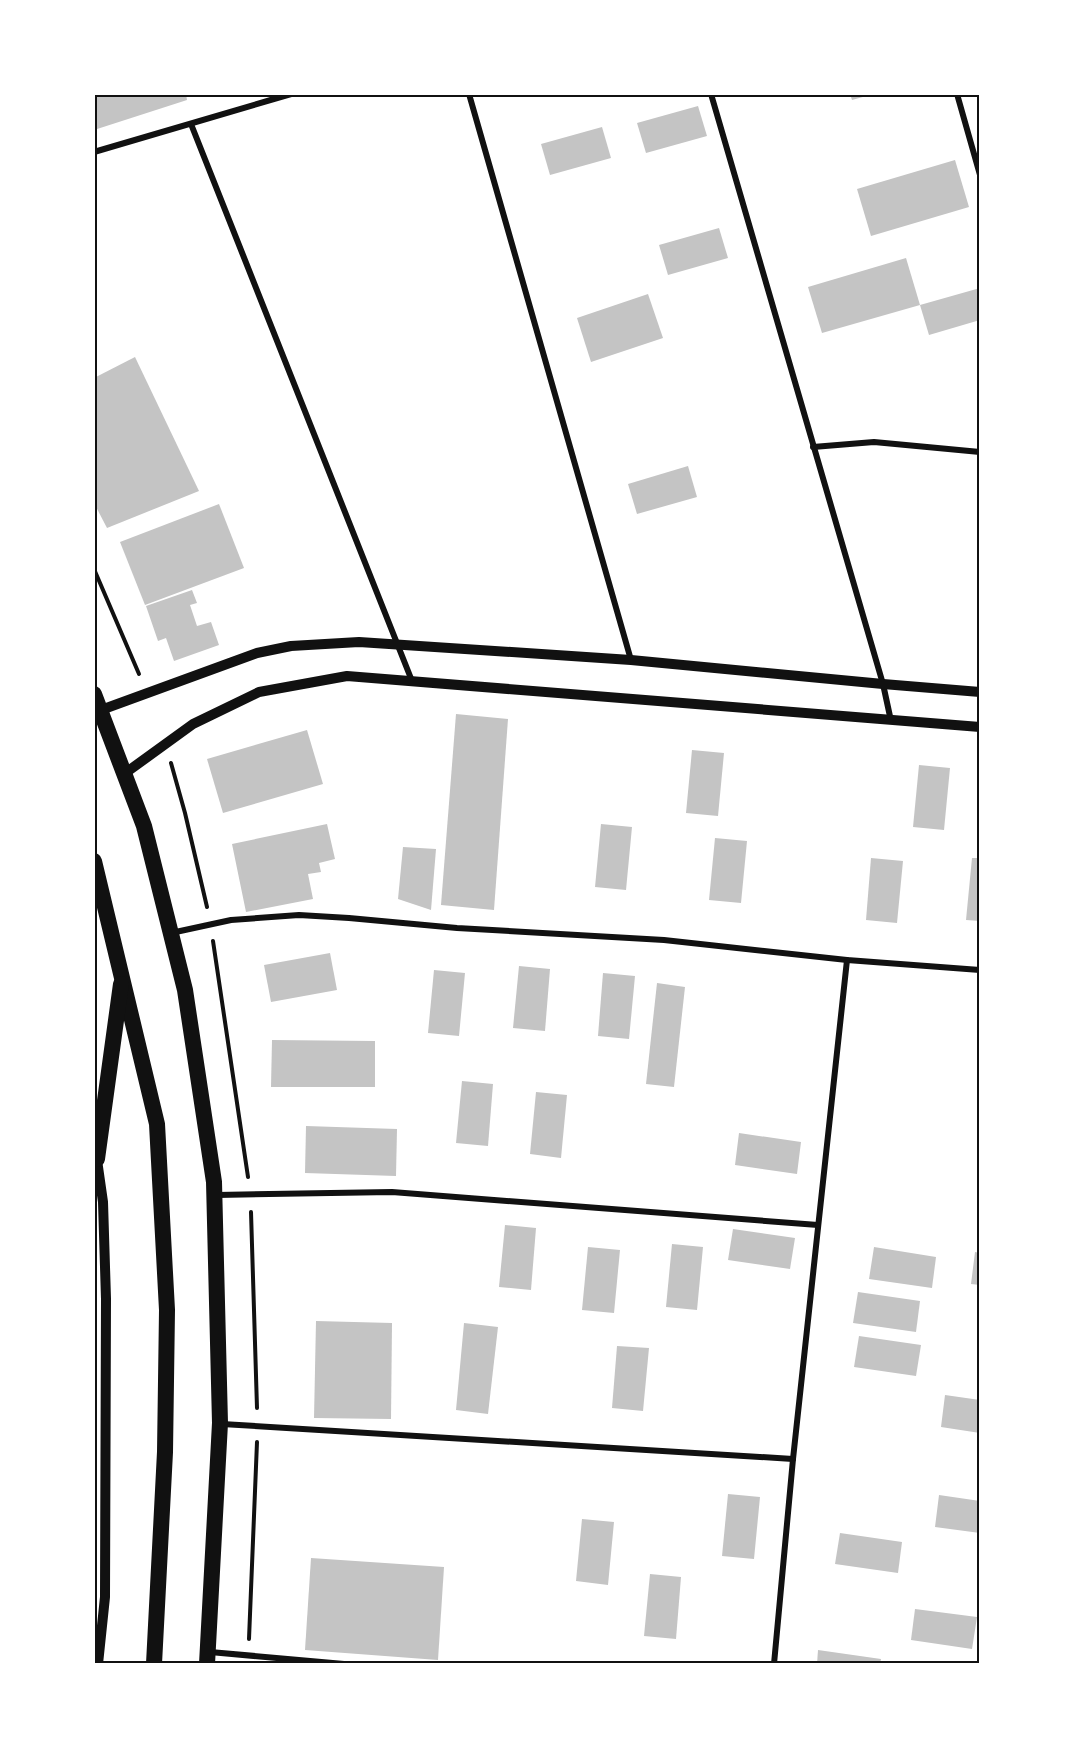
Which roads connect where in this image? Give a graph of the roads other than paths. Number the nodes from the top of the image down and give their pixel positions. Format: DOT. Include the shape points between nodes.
graph roads {
  1 [pos="291,94"];
  2 [pos="469,94"];
  3 [pos="711,94"];
  4 [pos="957,94"];
  5 [pos="191,124"];
  6 [pos="94,152"];
  7 [pos="980,175"];
  8 [pos="813,447"];
  9 [pos="980,452"];
  10 [pos="399,645"];
  11 [pos="631,660"];
  12 [pos="412,681"];
  13 [pos="883,684"];
  14 [pos="980,692"];
  15 [pos="94,694"];
  16 [pos="101,710"];
  17 [pos="891,721"];
  18 [pos="980,728"];
  19 [pos="124,774"];
  20 [pos="94,861"];
  21 [pos="171,933"];
  22 [pos="847,960"];
  23 [pos="980,970"];
  24 [pos="122,974"];
  25 [pos="94,1141"];
  26 [pos="97,1159"];
  27 [pos="214,1195"];
  28 [pos="818,1225"];
  29 [pos="219,1423"];
  30 [pos="793,1459"];
  31 [pos="208,1658"];
  32 [pos="98,1664"];
  33 [pos="154,1664"];
  34 [pos="344,1664"];
  35 [pos="774,1664"];
  1 -- 5 [label="street"];
  2 -- 11 [label="street"];
  3 -- 8 [label="street"];
  4 -- 7 [label="street"];
  5 -- 6 [label="street"];
  5 -- 10 [label="street"];
  8 -- 9 [label="street" via="874,442"];
  8 -- 13 [label="street"];
  10 -- 11 [label="street"];
  10 -- 12 [label="street"];
  10 -- 16 [label="street" via="359,642 291,646 257,653"];
  11 -- 13 [label="street"];
  12 -- 17 [label="street"];
  12 -- 19 [label="street" via="347,676 259,692 193,724"];
  13 -- 14 [label="street"];
  13 -- 17 [label="street"];
  15 -- 16 [label="highway"];
  16 -- 19 [label="highway"];
  17 -- 18 [label="street"];
  19 -- 21 [label="highway" via="144,826"];
  20 -- 24 [label="highway"];
  21 -- 22 [label="street" via="231,920 299,915 664,940"];
  21 -- 27 [label="highway" via="185,990"];
  22 -- 23 [label="street"];
  22 -- 28 [label="street"];
  24 -- 26 [label="highway"];
  24 -- 33 [label="highway" via="156,1124 167,1310 165,1452"];
  25 -- 26 [label="street"];
  26 -- 32 [label="street" via="104,1202 106,1299 105,1597"];
  27 -- 28 [label="street" via="392,1192"];
  27 -- 29 [label="highway"];
  28 -- 30 [label="street"];
  29 -- 30 [label="street"];
  29 -- 31 [label="highway"];
  30 -- 35 [label="street"];
  31 -- 34 [label="street"];
}
